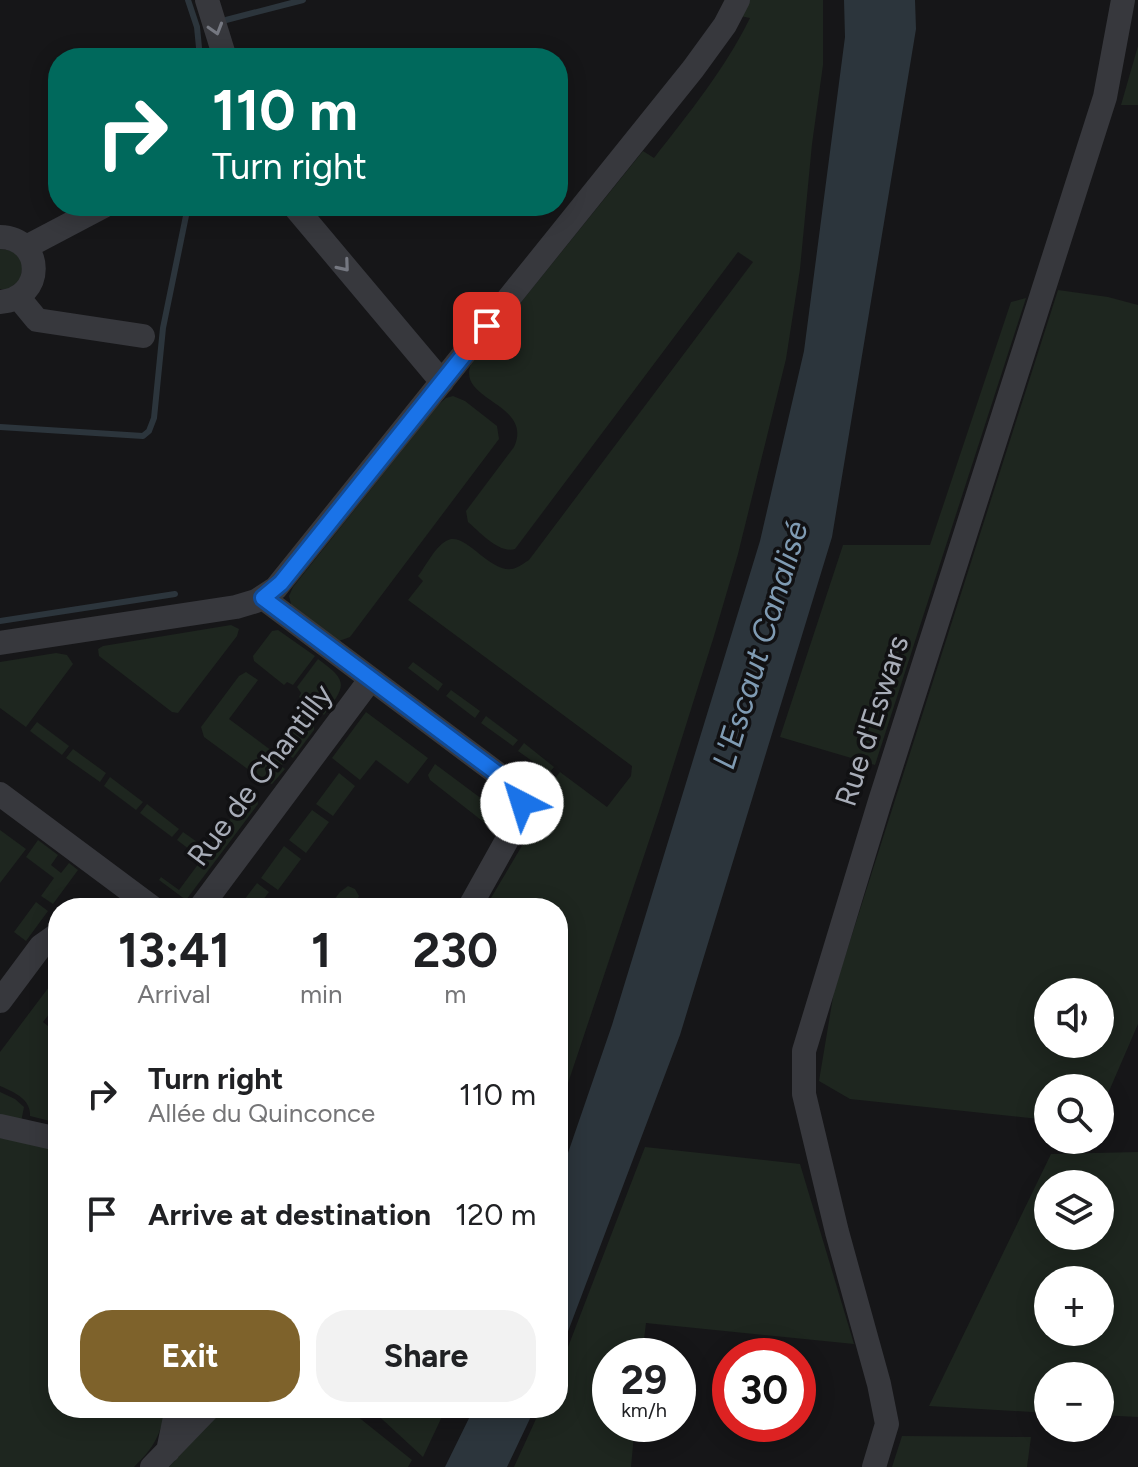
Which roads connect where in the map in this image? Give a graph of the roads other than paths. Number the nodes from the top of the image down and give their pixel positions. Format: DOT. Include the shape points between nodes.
graph roads {
  1 [pos="207,0"];
  2 [pos="738,0"];
  3 [pos="1123,0"];
  4 [pos="222,48"];
  5 [pos="85,216"];
  6 [pos="302,216"];
  7 [pos="0,237"];
  8 [pos="26,247"];
  9 [pos="9,299"];
  10 [pos="143,336"];
  11 [pos="442,382"];
  12 [pos="263,598"];
  13 [pos="0,643"];
  14 [pos="370,680"];
  15 [pos="0,794"];
  16 [pos="140,898"];
  17 [pos="207,898"];
  18 [pos="475,898"];
  19 [pos="48,941"];
  20 [pos="0,1001"];
  21 [pos="1,1126"];
  22 [pos="48,1137"];
  23 [pos="174,1418"];
  24 [pos="199,1418"];
  25 [pos="160,1459"];
  26 [pos="874,1467"];
  1 -- 4 [label="street, one-way"];
  2 -- 11 [label="street" via="693,69"];
  3 -- 26 [label="street, Rue d'Eswars" via="1105,97 804,1051 804,1094 887,1424"];
  5 -- 8 [label="street"];
  6 -- 11 [label="street, one-way"];
  7 -- 8 [label="street"];
  8 -- 9 [label="street" via="34,274 28,287"];
  9 -- 10 [label="street" via="37,320"];
  11 -- 12 [label="street" via="281,583"];
  12 -- 13 [label="street" via="236,607"];
  12 -- 14 [label="street"];
  14 -- 17 [label="street, Rue de Chantilly"];
  14 -- 18 [label="street" via="510,783 522,803 518,822"];
  15 -- 16 [label="street"];
  19 -- 20 [label="street"];
  21 -- 22 [label="street"];
  23 -- 25 [label="street"];
  24 -- 25 [label="street"];
}
